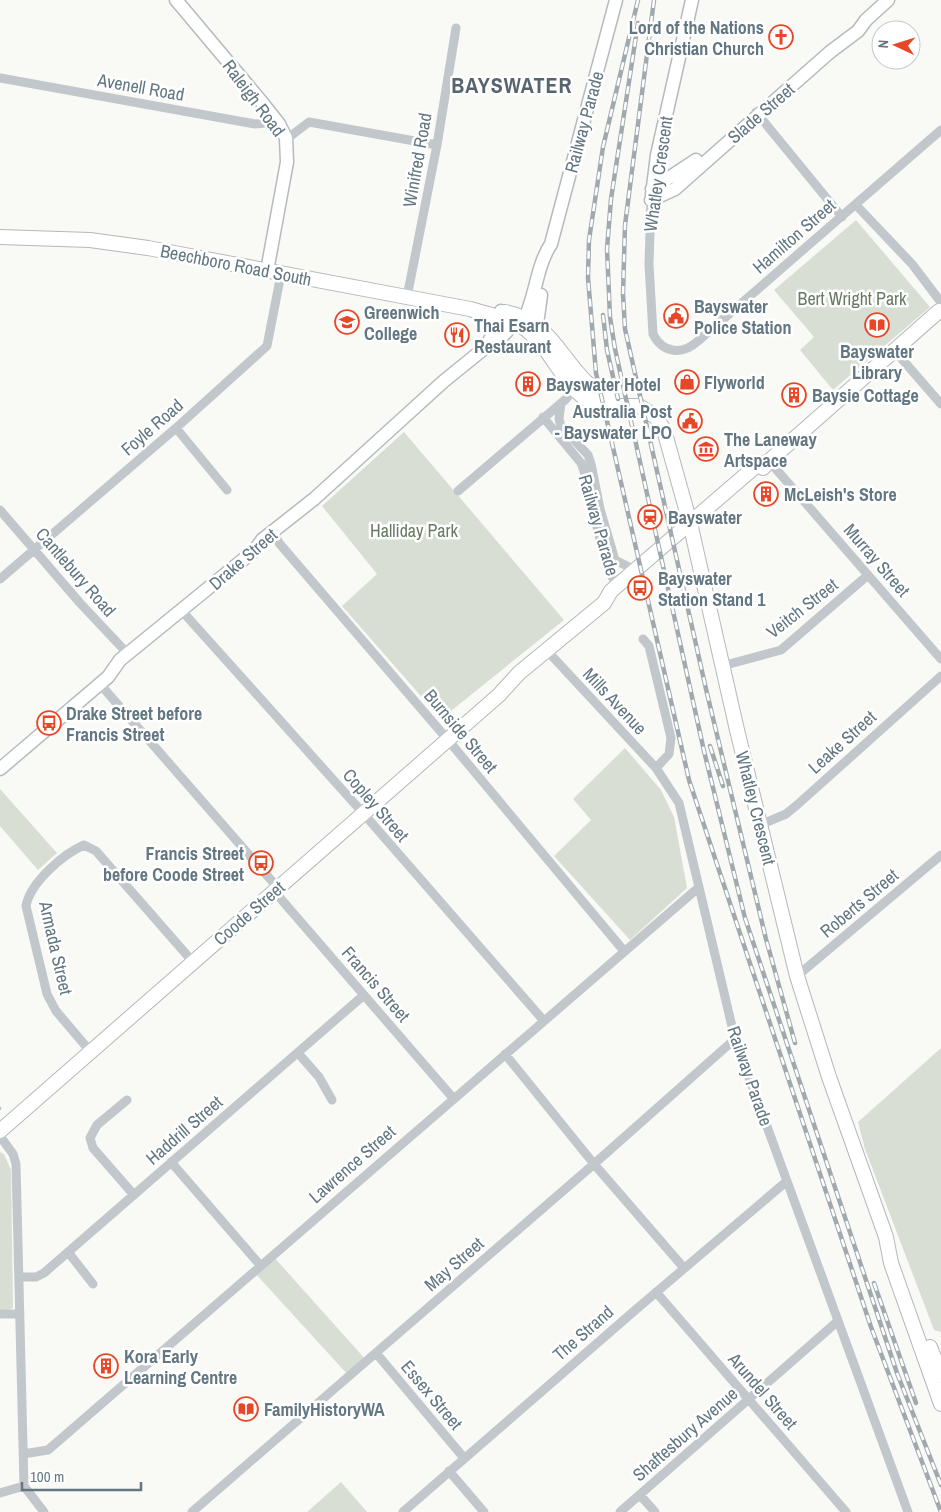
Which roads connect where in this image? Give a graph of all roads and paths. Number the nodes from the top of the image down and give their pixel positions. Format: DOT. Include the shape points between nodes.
graph roads {
  1 [pos="176,0"];
  2 [pos="616,0"];
  3 [pos="692,0"];
  4 [pos="888,0"];
  5 [pos="456,28"];
  6 [pos="0,78"];
  7 [pos="757,114"];
  8 [pos="274,118"];
  9 [pos="941,130"];
  10 [pos="286,138"];
  11 [pos="437,146"];
  12 [pos="652,195"];
  13 [pos="856,205"];
  14 [pos="842,217"];
  15 [pos="0,237"];
  16 [pos="267,270"];
  17 [pos="281,274"];
  18 [pos="407,297"];
  19 [pos="940,306"];
  20 [pos="517,320"];
  21 [pos="663,347"];
  22 [pos="895,351"];
  23 [pos="564,353"];
  24 [pos="574,391"];
  25 [pos="561,403"];
  26 [pos="941,404"];
  27 [pos="615,406"];
  28 [pos="543,418"];
  29 [pos="176,428"];
  30 [pos="769,461"];
  31 [pos="227,490"];
  32 [pos="458,491"];
  33 [pos="0,510"];
  34 [pos="691,527"];
  35 [pos="274,532"];
  36 [pos="34,549"];
  37 [pos="637,571"];
  38 [pos="868,575"];
  39 [pos="0,579"];
  40 [pos="617,587"];
  41 [pos="604,603"];
  42 [pos="182,611"];
  43 [pos="572,631"];
  44 [pos="643,639"];
  45 [pos="128,654"];
  46 [pos="551,655"];
  47 [pos="941,659"];
  48 [pos="722,666"];
  49 [pos="941,676"];
  50 [pos="100,683"];
  51 [pos="499,695"];
  52 [pos="448,740"];
  53 [pos="656,768"];
  54 [pos="0,769"];
  55 [pos="363,813"];
  56 [pos="760,825"];
  57 [pos="941,855"];
  58 [pos="698,888"];
  59 [pos="276,889"];
  60 [pos="624,951"];
  61 [pos="193,962"];
  62 [pos="797,976"];
  63 [pos="364,995"];
  64 [pos="544,1021"];
  65 [pos="735,1039"];
  66 [pos="90,1051"];
  67 [pos="298,1052"];
  68 [pos="506,1054"];
  69 [pos="453,1098"];
  70 [pos="127,1100"];
  71 [pos="332,1100"];
  72 [pos="0,1131"];
  73 [pos="0,1136"];
  74 [pos="171,1162"];
  75 [pos="594,1164"];
  76 [pos="787,1181"];
  77 [pos="134,1195"];
  78 [pos="886,1237"];
  79 [pos="68,1252"];
  80 [pos="260,1265"];
  81 [pos="684,1268"];
  82 [pos="20,1277"];
  83 [pos="93,1284"];
  84 [pos="656,1292"];
  85 [pos="0,1314"];
  86 [pos="20,1314"];
  87 [pos="838,1321"];
  88 [pos="927,1340"];
  89 [pos="376,1353"];
  90 [pos="941,1355"];
  91 [pos="938,1382"];
  92 [pos="749,1400"];
  93 [pos="941,1404"];
  94 [pos="23,1454"];
  95 [pos="464,1458"];
  96 [pos="449,1472"];
  97 [pos="24,1486"];
  98 [pos="0,1493"];
  99 [pos="640,1495"];
  100 [pos="44,1512"];
  101 [pos="192,1512"];
  102 [pos="403,1512"];
  103 [pos="484,1512"];
  104 [pos="620,1512"];
  105 [pos="655,1512"];
  106 [pos="846,1512"];
  107 [pos="908,1512"];
  1 -- 8 [label="street, Raleigh Road"];
  2 -- 20 [label="street, Railway Parade" via="551,244 552,254 542,290"];
  3 -- 12 [label="street, Whatley Crescent" via="657,155"];
  4 -- 7 [label="street, Slade Street" via="811,61"];
  5 -- 11 [label="street, Winifred Road"];
  6 -- 8 [label="street, Avenell Road" via="255,124"];
  7 -- 12 [label="street, Slade Street"];
  7 -- 14 [label="street"];
  8 -- 10 [label="street, Raleigh Road"];
  9 -- 13 [label="street, Hamilton Street"];
  10 -- 11 [label="street" via="309,122"];
  10 -- 16 [label="street, Raleigh Road" via="287,162"];
  11 -- 18 [label="street, Winifred Road"];
  12 -- 21 [label="street, Whatley Crescent" via="651,320 653,334"];
  13 -- 14 [label="street, Hamilton Street"];
  13 -- 19 [label="street" via="912,264"];
  14 -- 21 [label="street, Hamilton Street" via="692,347 675,351"];
  15 -- 16 [label="main road, Beechboro Road South" via="112,243"];
  16 -- 17 [label="main road, Beechboro Road South"];
  17 -- 18 [label="main road, Beechboro Road South"];
  17 -- 29 [label="street, Foyle Road" via="267,346"];
  18 -- 20 [label="main road, Beechboro Road South"];
  19 -- 22 [label="main road"];
  20 -- 23 [label="main road"];
  20 -- 24 [label="main road"];
  20 -- 35 [label="street, Drake Street" via="500,339 444,381"];
  22 -- 26 [label="street"];
  22 -- 30 [label="main road"];
  23 -- 24 [label="street" via="563,362 576,379"];
  23 -- 27 [label="main road" via="584,380 594,389 609,395"];
  24 -- 25 [label="street"];
  24 -- 27 [label="main road, Whatley Crescent" via="595,406 607,409"];
  25 -- 28 [label="street"];
  25 -- 37 [label="street, Railway Parade" via="561,426 588,454 592,464 600,509 615,560"];
  27 -- 34 [label="main road, Whatley Crescent" via="639,406 656,417 664,430"];
  28 -- 32 [label="street"];
  28 -- 40 [label="street, Railway Parade" via="581,463 605,561"];
  29 -- 31 [label="street"];
  29 -- 36 [label="street, Foyle Road"];
  30 -- 34 [label="main road, Coode Street" via="708,518"];
  30 -- 34 [label="main road" via="755,467"];
  30 -- 38 [label="street, Murray Street"];
  33 -- 36 [label="street, Cantlebury Road"];
  34 -- 37 [label="main road, Coode Street"];
  34 -- 41 [label="main road, Coode Street" via="612,601"];
  34 -- 48 [label="main road, Whatley Crescent"];
  35 -- 42 [label="street, Drake Street"];
  35 -- 52 [label="street, Burnside Street" via="279,543"];
  36 -- 39 [label="street, Foyle Road"];
  36 -- 45 [label="street, Cantlebury Road"];
  37 -- 40 [label="main road, Coode Street"];
  38 -- 47 [label="street, Murray Street"];
  38 -- 48 [label="street, Veitch Street" via="781,650"];
  40 -- 41 [label="main road, Coode Street"];
  41 -- 43 [label="main road, Coode Street"];
  42 -- 45 [label="street, Drake Street"];
  42 -- 55 [label="street, Copley Street"];
  43 -- 46 [label="main road, Coode Street"];
  43 -- 51 [label="main road, Coode Street" via="519,673"];
  44 -- 53 [label="street" via="649,646 671,738 669,754"];
  45 -- 50 [label="street, Drake Street"];
  46 -- 51 [label="main road, Coode Street"];
  46 -- 53 [label="street, Mills Avenue"];
  48 -- 56 [label="main road, Whatley Crescent"];
  49 -- 56 [label="street, Leake Street" via="797,805 786,814"];
  50 -- 54 [label="street, Drake Street"];
  50 -- 59 [label="street, Francis Street"];
  51 -- 52 [label="main road, Coode Street"];
  52 -- 55 [label="main road, Coode Street"];
  52 -- 60 [label="street, Burnside Street"];
  53 -- 58 [label="street, Railway Parade" via="679,803"];
  55 -- 59 [label="main road, Coode Street"];
  55 -- 64 [label="street, Copley Street"];
  56 -- 62 [label="main road, Whatley Crescent"];
  57 -- 62 [label="street, Roberts Street"];
  58 -- 60 [label="street, Lawrence Street"];
  58 -- 65 [label="street, Railway Parade"];
  59 -- 61 [label="main road, Coode Street"];
  59 -- 63 [label="street, Francis Street"];
  60 -- 64 [label="street, Lawrence Street"];
  61 -- 66 [label="main road, Coode Street"];
  61 -- 66 [label="street, Armada Street" via="96,851 84,845 73,850 34,886 26,906 51,1004"];
  62 -- 78 [label="main road, Whatley Crescent"];
  63 -- 67 [label="street, Haddrill Street"];
  63 -- 69 [label="street, Francis Street"];
  64 -- 68 [label="street, Lawrence Street"];
  65 -- 75 [label="street, May Street"];
  65 -- 76 [label="street, Railway Parade"];
  66 -- 72 [label="main road, Coode Street"];
  67 -- 71 [label="street" via="319,1077"];
  67 -- 74 [label="street, Haddrill Street"];
  68 -- 69 [label="street, Lawrence Street"];
  68 -- 75 [label="street"];
  69 -- 80 [label="street, Lawrence Street"];
  70 -- 77 [label="street" via="98,1125 90,1138 93,1148"];
  73 -- 82 [label="street" via="16,1164"];
  74 -- 77 [label="street, Haddrill Street"];
  74 -- 80 [label="street"];
  75 -- 81 [label="street"];
  75 -- 89 [label="street, May Street"];
  76 -- 81 [label="street, The Strand"];
  76 -- 87 [label="street, Railway Parade"];
  77 -- 79 [label="street, Haddrill Street"];
  78 -- 88 [label="main road, Whatley Crescent" via="896,1254"];
  78 -- 91 [label="main road, Whatley Crescent" via="891,1263"];
  79 -- 82 [label="street, Haddrill Street" via="40,1275"];
  79 -- 83 [label="street"];
  80 -- 94 [label="street, Lawrence Street" via="48,1450"];
  81 -- 84 [label="street, The Strand"];
  82 -- 86 [label="street"];
  84 -- 92 [label="street, Arundel Street"];
  84 -- 95 [label="street, The Strand"];
  85 -- 86 [label="street"];
  86 -- 94 [label="street"];
  87 -- 92 [label="street, Shaftesbury Avenue"];
  87 -- 107 [label="street, Railway Parade"];
  88 -- 90 [label="main road"];
  88 -- 91 [label="main road, Whatley Crescent"];
  89 -- 95 [label="street, Essex Street"];
  89 -- 101 [label="street, May Street"];
  91 -- 93 [label="main road, Whatley Crescent"];
  92 -- 99 [label="street, Shaftesbury Avenue"];
  92 -- 106 [label="street, Arundel Street"];
  94 -- 97 [label="street"];
  95 -- 96 [label="street, The Strand"];
  96 -- 102 [label="street, The Strand"];
  96 -- 103 [label="street"];
  97 -- 98 [label="street"];
  97 -- 100 [label="street"];
  99 -- 104 [label="street, Shaftesbury Avenue"];
  99 -- 105 [label="street"];
}
